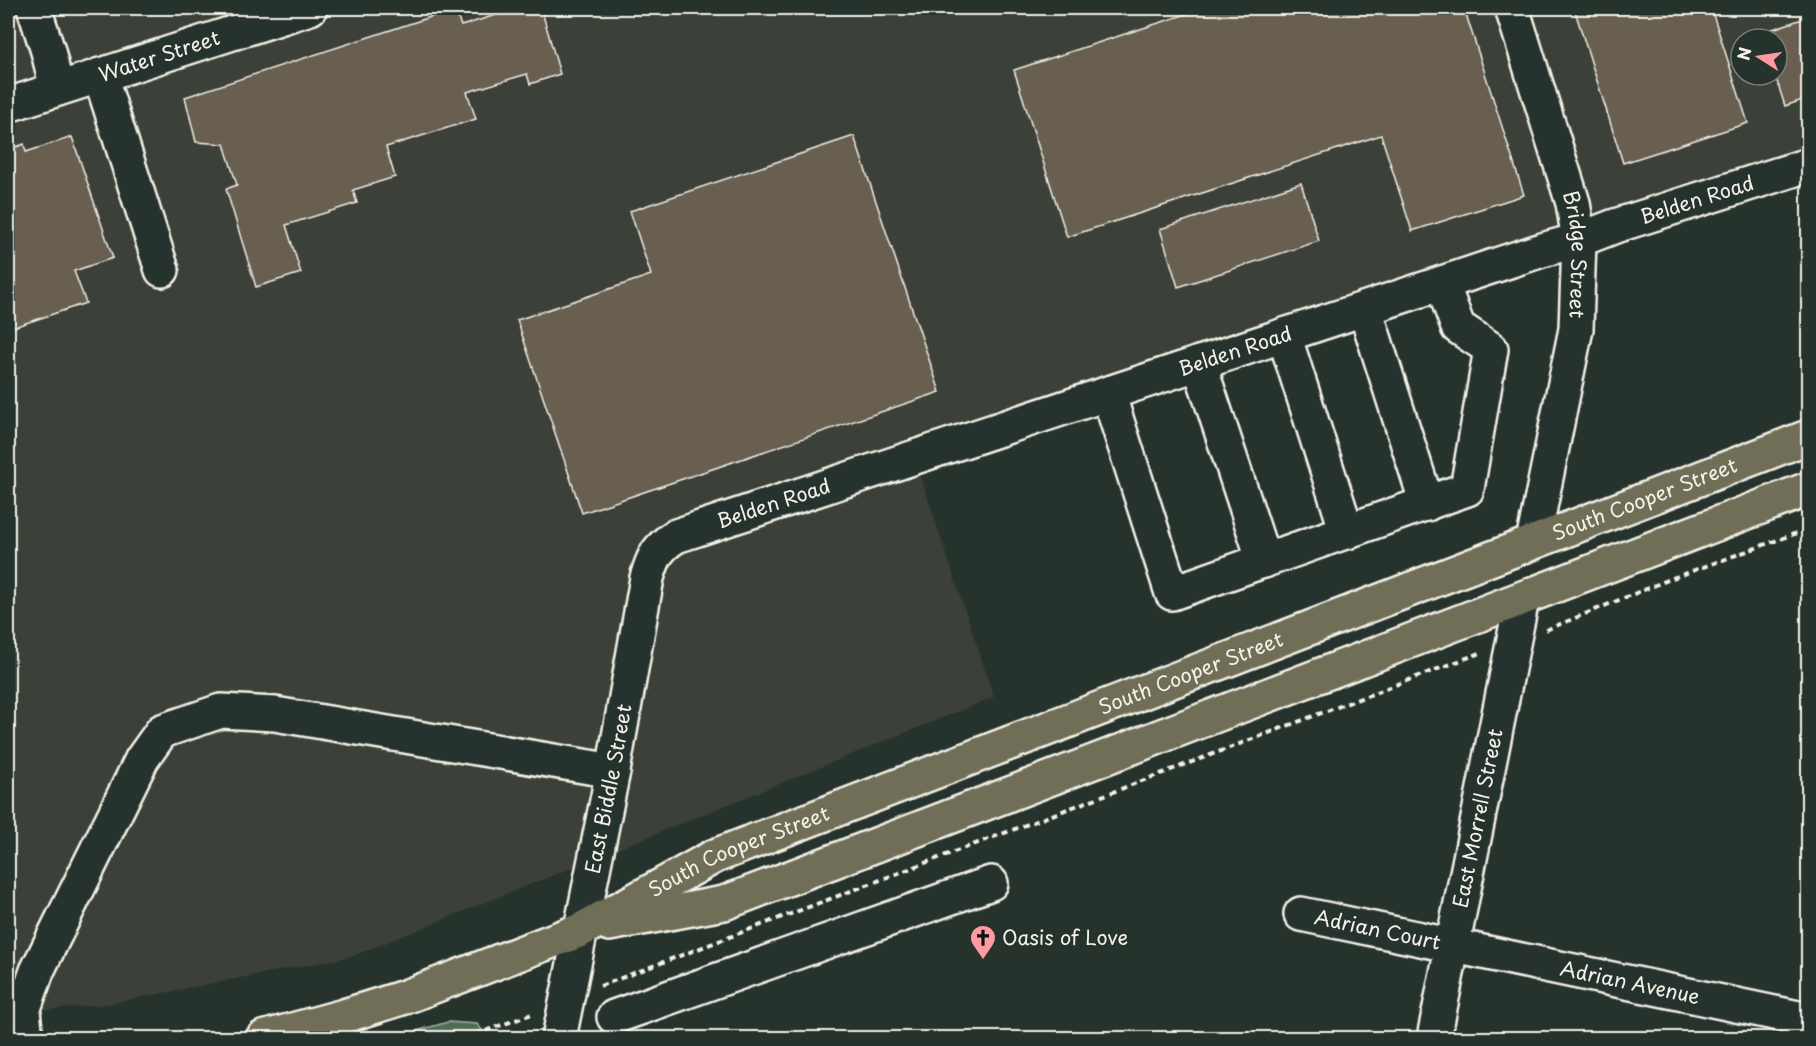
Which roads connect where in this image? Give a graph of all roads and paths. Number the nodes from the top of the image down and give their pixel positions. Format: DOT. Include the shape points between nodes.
graph roads {
  1 [pos="34,8"];
  2 [pos="310,8"];
  3 [pos="1512,8"];
  4 [pos="100,75"];
  5 [pos="57,89"];
  6 [pos="8,105"];
  7 [pos="1809,165"];
  8 [pos="1579,240"];
  9 [pos="162,270"];
  10 [pos="1442,283"];
  11 [pos="1365,309"];
  12 [pos="1284,335"];
  13 [pos="1200,363"];
  14 [pos="1108,393"];
  15 [pos="1809,437"];
  16 [pos="1809,489"];
  17 [pos="1427,504"];
  18 [pos="1809,529"];
  19 [pos="1347,532"];
  20 [pos="1533,542"];
  21 [pos="663,544"];
  22 [pos="1264,561"];
  23 [pos="1522,599"];
  24 [pos="1551,629"];
  25 [pos="1465,659"];
  26 [pos="612,771"];
  27 [pos="991,883"];
  28 [pos="1301,914"];
  29 [pos="581,930"];
  30 [pos="1452,946"];
  31 [pos="590,990"];
  32 [pos="614,1017"];
  33 [pos="1809,1020"];
  34 [pos="504,1025"];
  35 [pos="26,1038"];
  36 [pos="263,1038"];
  37 [pos="466,1038"];
  38 [pos="559,1038"];
  39 [pos="1434,1038"];
  1 -- 5 [label="street"];
  2 -- 4 [label="street, Water Street"];
  3 -- 8 [label="street, Bridge Street" via="1573,203"];
  4 -- 5 [label="street, Water Street"];
  4 -- 9 [label="street"];
  5 -- 6 [label="street, Water Street"];
  7 -- 8 [label="street, Belden Road"];
  8 -- 10 [label="street, Belden Road"];
  8 -- 20 [label="street, Bridge Street" via="1576,329"];
  10 -- 11 [label="street, Belden Road"];
  10 -- 17 [label="street" via="1458,327 1491,349 1467,489"];
  11 -- 12 [label="street, Belden Road"];
  11 -- 17 [label="street"];
  12 -- 13 [label="street, Belden Road"];
  12 -- 19 [label="street"];
  13 -- 14 [label="street, Belden Road"];
  13 -- 22 [label="street"];
  14 -- 21 [label="street, Belden Road" via="676,536"];
  14 -- 22 [label="street" via="1172,593"];
  15 -- 20 [label="main road, South Cooper Street"];
  16 -- 23 [label="main road, South Cooper Street"];
  17 -- 19 [label="street"];
  18 -- 24 [label="path" via="1670,579"];
  19 -- 22 [label="street"];
  20 -- 23 [label="main road"];
  20 -- 29 [label="main road, South Cooper Street" via="715,856"];
  21 -- 26 [label="street, East Biddle Street" via="647,578"];
  23 -- 29 [label="main road, South Cooper Street" via="724,903"];
  23 -- 30 [label="street, East Morrell Street"];
  25 -- 31 [label="path"];
  26 -- 29 [label="street, East Biddle Street"];
  26 -- 35 [label="street" via="275,714 221,711 162,731 142,759 37,971 23,1011"];
  27 -- 32 [label="street"];
  28 -- 30 [label="street, Adrian Court"];
  29 -- 36 [label="main road, South Cooper Street" via="405,997"];
  29 -- 38 [label="street, East Biddle Street"];
  30 -- 33 [label="street, Adrian Avenue"];
  30 -- 39 [label="street, East Morrell Street"];
  34 -- 37 [label="path"];
}
